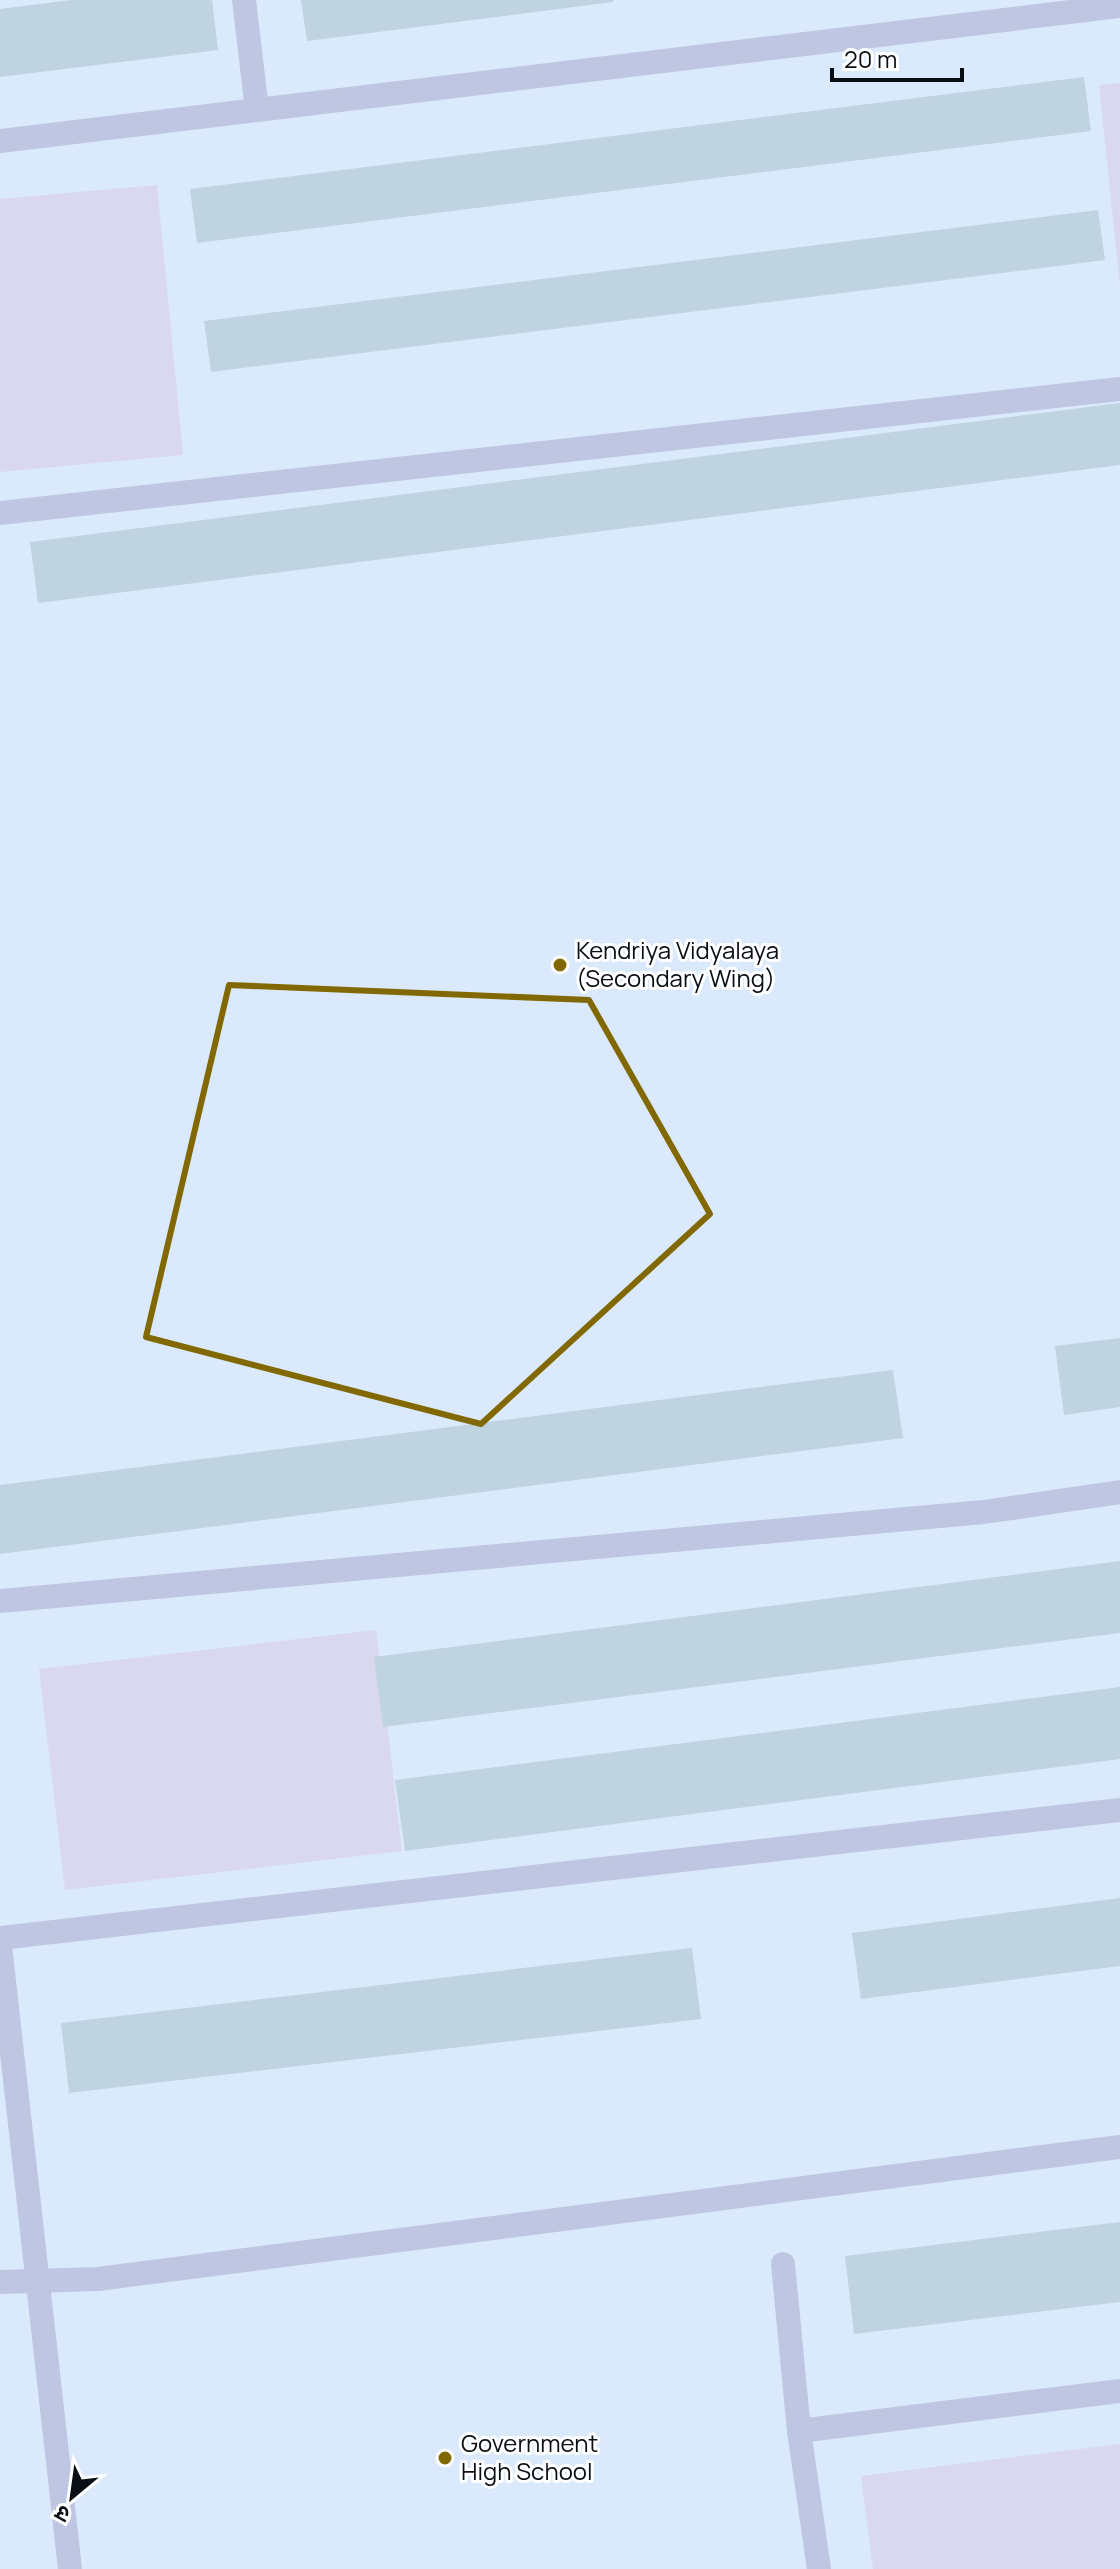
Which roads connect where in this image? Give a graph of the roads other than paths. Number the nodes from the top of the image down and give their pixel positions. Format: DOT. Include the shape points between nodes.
graph roads {
  1 [pos="244,0"];
  2 [pos="1120,6"];
  3 [pos="257,110"];
  4 [pos="0,141"];
  5 [pos="1120,389"];
  6 [pos="0,513"];
  7 [pos="1120,1492"];
  8 [pos="0,1601"];
  9 [pos="1120,1810"];
  10 [pos="0,1938"];
  11 [pos="0,1946"];
  12 [pos="1120,2147"];
  13 [pos="783,2264"];
  14 [pos="39,2281"];
  15 [pos="0,2282"];
  16 [pos="1120,2391"];
  17 [pos="799,2431"];
  18 [pos="70,2569"];
  19 [pos="819,2569"];
  1 -- 3 [label="street"];
  2 -- 3 [label="street"];
  3 -- 4 [label="street"];
  5 -- 6 [label="street"];
  7 -- 8 [label="street" via="984,1512"];
  9 -- 10 [label="street"];
  11 -- 14 [label="street"];
  12 -- 14 [label="street" via="98,2279"];
  13 -- 17 [label="street"];
  14 -- 15 [label="street"];
  14 -- 18 [label="street"];
  16 -- 17 [label="street"];
  17 -- 19 [label="street"];
}
